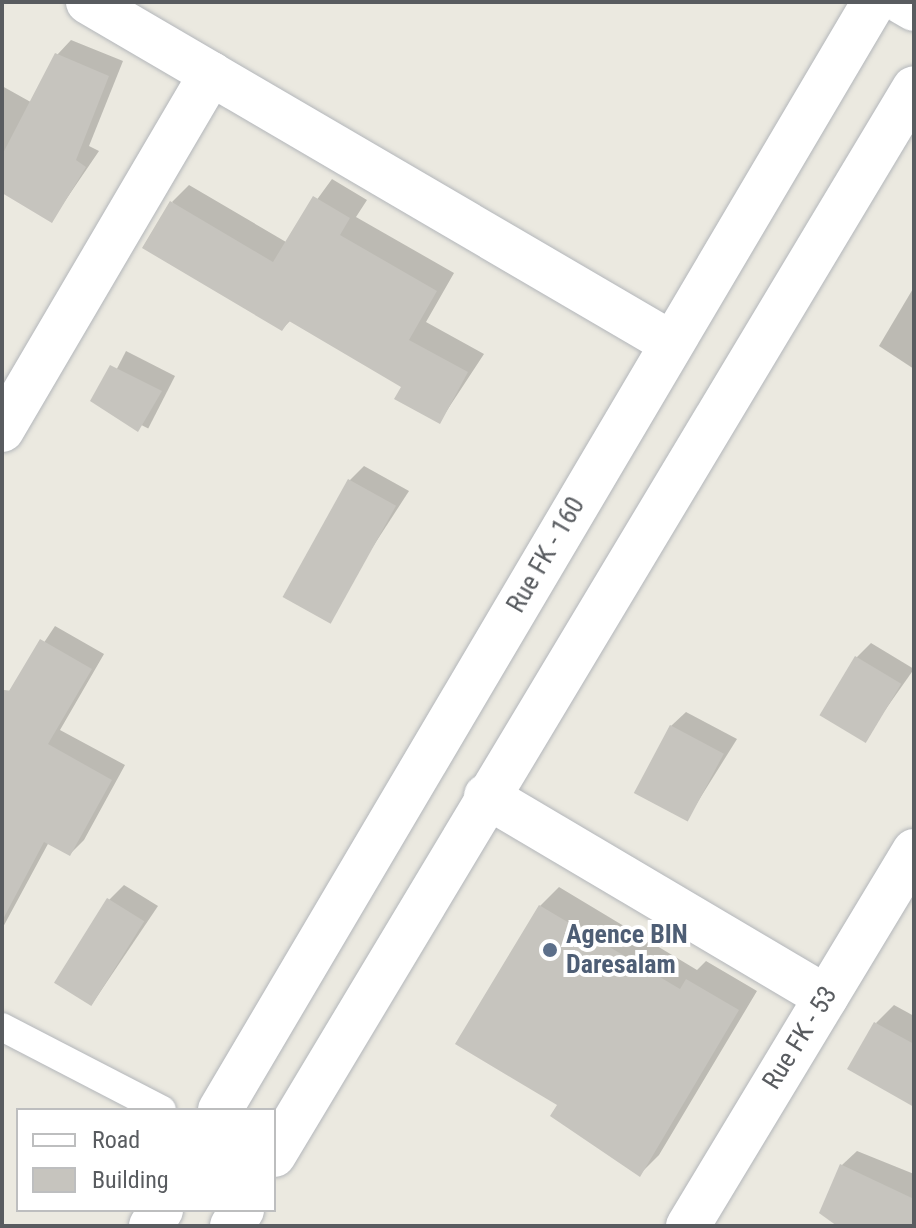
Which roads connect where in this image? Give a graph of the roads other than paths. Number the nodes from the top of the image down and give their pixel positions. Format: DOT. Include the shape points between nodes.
graph roads {
  1 [pos="88,2"];
  2 [pos="874,2"];
  3 [pos="902,2"];
  4 [pos="914,9"];
  5 [pos="211,74"];
  6 [pos="914,88"];
  7 [pos="671,343"];
  8 [pos="2,430"];
  9 [pos="486,796"];
  10 [pos="914,851"];
  11 [pos="826,997"];
  12 [pos="2,1027"];
  13 [pos="158,1108"];
  14 [pos="221,1108"];
  15 [pos="276,1152"];
  16 [pos="688,1226"];
  1 -- 5 [label="main road"];
  2 -- 7 [label="main road, Rue FK - 160"];
  3 -- 4 [label="main road"];
  5 -- 7 [label="main road"];
  5 -- 8 [label="main road"];
  6 -- 9 [label="main road"];
  7 -- 14 [label="main road, Rue FK - 160"];
  9 -- 11 [label="main road"];
  9 -- 15 [label="main road"];
  10 -- 11 [label="main road, Rue FK - 53"];
  11 -- 16 [label="main road, Rue FK - 53"];
  12 -- 13 [label="lane"];
}
